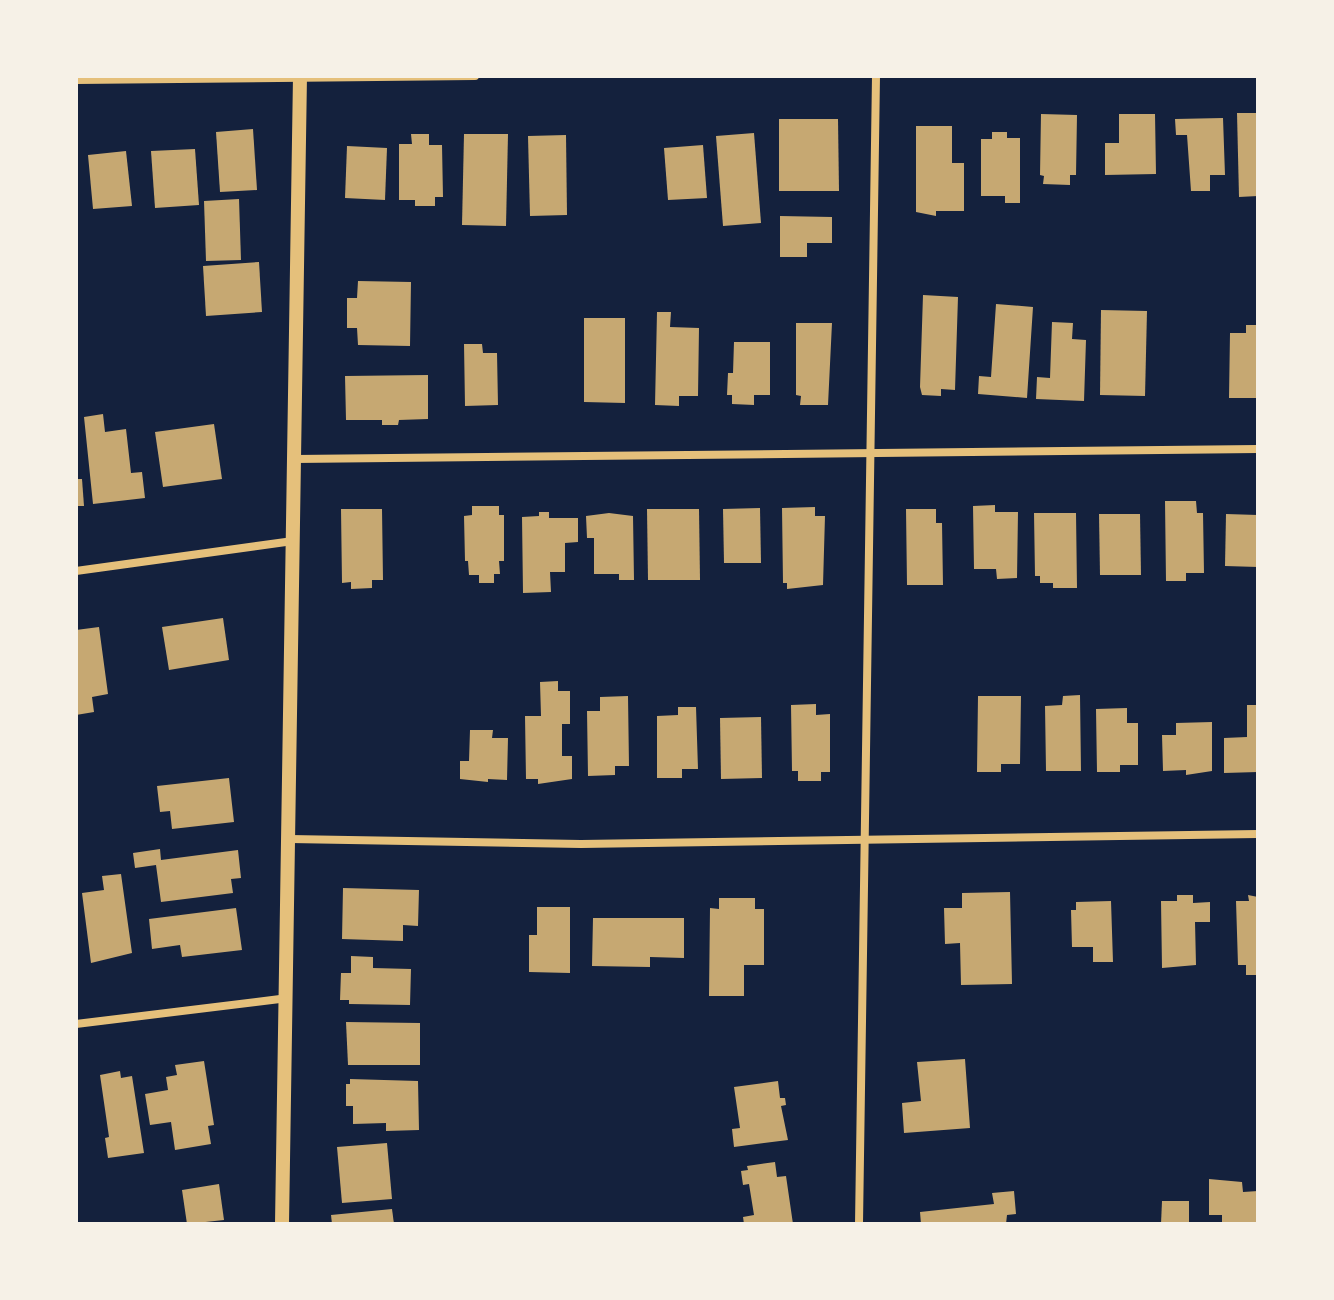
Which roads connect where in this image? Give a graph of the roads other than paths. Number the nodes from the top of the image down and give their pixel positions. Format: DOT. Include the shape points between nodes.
graph roads {
  1 [pos="475,76"];
  2 [pos="876,76"];
  3 [pos="300,77"];
  4 [pos="76,80"];
  5 [pos="1258,449"];
  6 [pos="871,456"];
  7 [pos="295,459"];
  8 [pos="293,541"];
  9 [pos="76,571"];
  10 [pos="1258,834"];
  11 [pos="290,839"];
  12 [pos="864,840"];
  13 [pos="288,998"];
  14 [pos="76,1024"];
  15 [pos="282,1224"];
  16 [pos="859,1224"];
  1 -- 3 [label="street"];
  2 -- 6 [label="street"];
  3 -- 4 [label="street"];
  3 -- 7 [label="street"];
  5 -- 6 [label="street"];
  6 -- 7 [label="street"];
  6 -- 12 [label="street"];
  7 -- 8 [label="street"];
  8 -- 9 [label="street"];
  8 -- 11 [label="street"];
  10 -- 12 [label="street"];
  11 -- 12 [label="street" via="581,844"];
  11 -- 13 [label="street"];
  12 -- 16 [label="street"];
  13 -- 14 [label="street"];
  13 -- 15 [label="street"];
}
